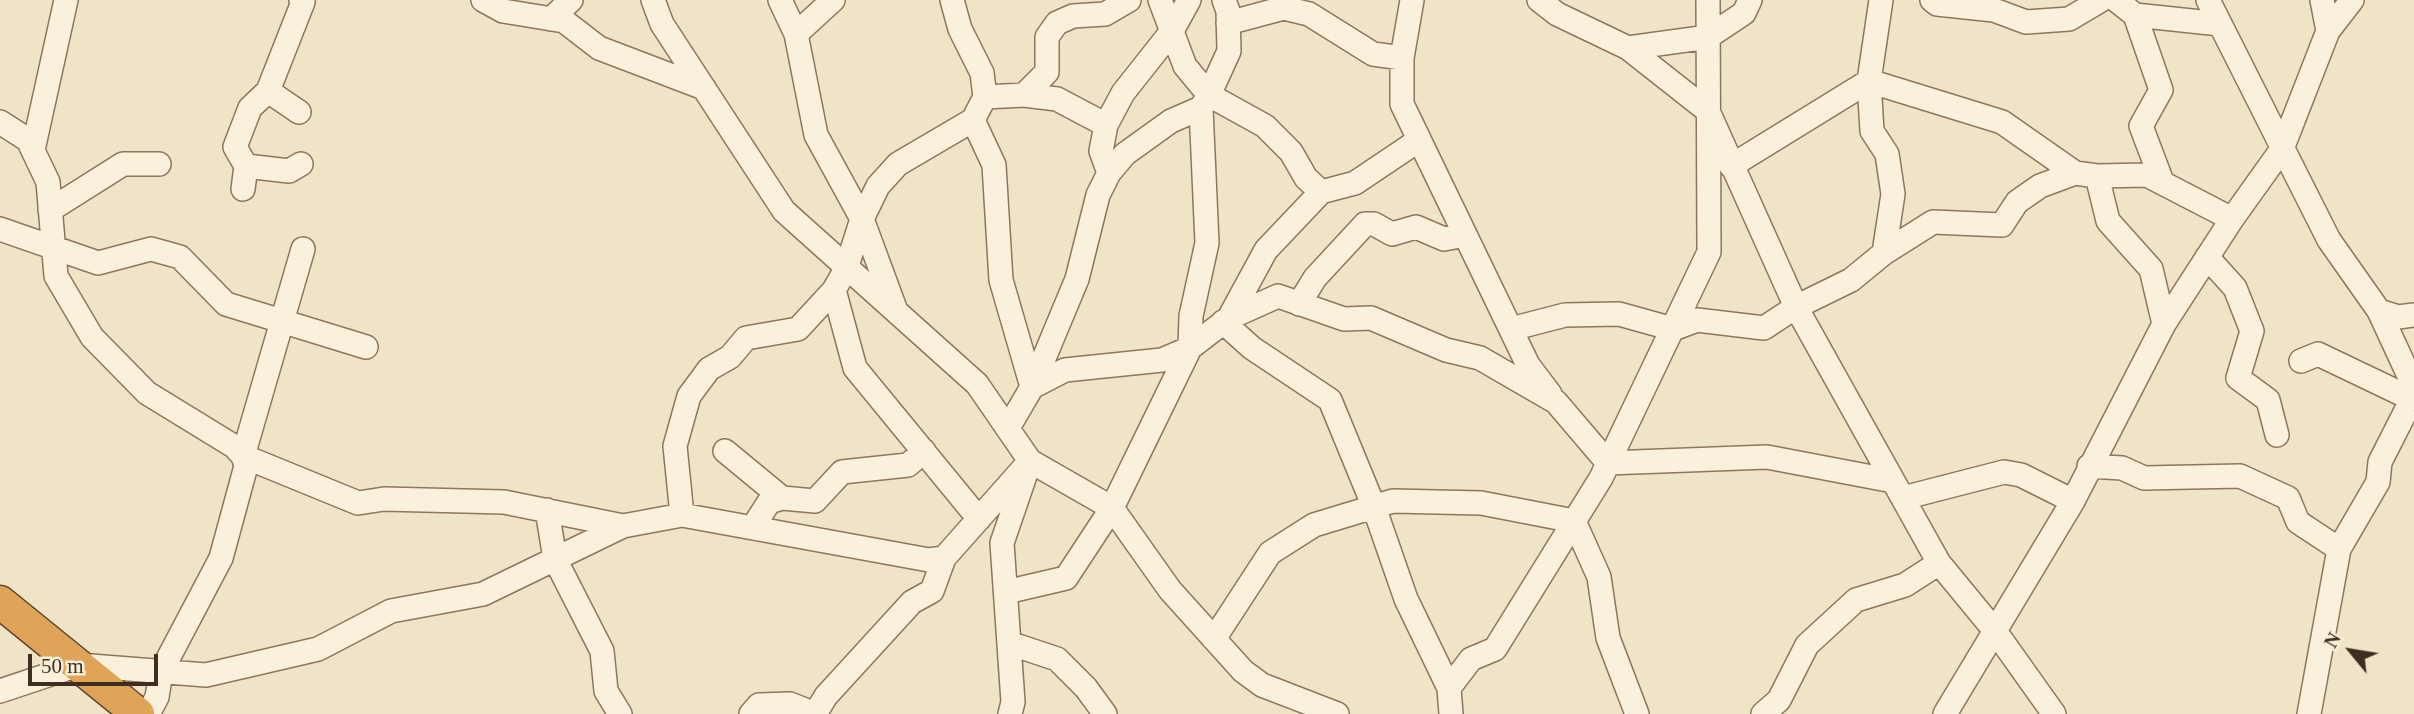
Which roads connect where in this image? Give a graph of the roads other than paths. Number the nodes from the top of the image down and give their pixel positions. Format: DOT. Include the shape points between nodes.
graph roads {
  1 [pos="66,0"];
  2 [pos="301,0"];
  3 [pos="483,0"];
  4 [pos="571,0"];
  5 [pos="653,0"];
  6 [pos="780,0"];
  7 [pos="833,0"];
  8 [pos="952,0"];
  9 [pos="1129,0"];
  10 [pos="1160,0"];
  11 [pos="1189,0"];
  12 [pos="1224,0"];
  13 [pos="1412,0"];
  14 [pos="1539,0"];
  15 [pos="1708,0"];
  16 [pos="1750,0"];
  17 [pos="1881,0"];
  18 [pos="1932,0"];
  19 [pos="2101,0"];
  20 [pos="2116,0"];
  21 [pos="2208,0"];
  22 [pos="2322,0"];
  23 [pos="2352,0"];
  24 [pos="2135,15"];
  25 [pos="551,19"];
  26 [pos="1228,23"];
  27 [pos="2220,24"];
  28 [pos="1172,31"];
  29 [pos="2328,31"];
  30 [pos="796,34"];
  31 [pos="1708,37"];
  32 [pos="1628,48"];
  33 [pos="1402,58"];
  34 [pos="1869,81"];
  35 [pos="704,88"];
  36 [pos="268,91"];
  37 [pos="1024,95"];
  38 [pos="985,97"];
  39 [pos="1205,102"];
  40 [pos="1708,111"];
  41 [pos="299,112"];
  42 [pos="973,120"];
  43 [pos="0,122"];
  44 [pos="1105,125"];
  45 [pos="1419,140"];
  46 [pos="2282,149"];
  47 [pos="33,150"];
  48 [pos="159,164"];
  49 [pos="301,164"];
  50 [pos="246,166"];
  51 [pos="1731,166"];
  52 [pos="1109,173"];
  53 [pos="2086,175"];
  54 [pos="2161,179"];
  55 [pos="243,189"];
  56 [pos="1321,192"];
  57 [pos="50,209"];
  58 [pos="862,219"];
  59 [pos="2232,219"];
  60 [pos="0,229"];
  61 [pos="1465,235"];
  62 [pos="53,247"];
  63 [pos="303,249"];
  64 [pos="1884,253"];
  65 [pos="2207,257"];
  66 [pos="846,269"];
  67 [pos="834,290"];
  68 [pos="1299,304"];
  69 [pos="1796,307"];
  70 [pos="2379,311"];
  71 [pos="897,314"];
  72 [pos="2414,315"];
  73 [pos="1226,320"];
  74 [pos="284,323"];
  75 [pos="2164,324"];
  76 [pos="1511,329"];
  77 [pos="1673,329"];
  78 [pos="366,347"];
  79 [pos="1190,348"];
  80 [pos="2301,361"];
  81 [pos="1032,387"];
  82 [pos="2412,387"];
  83 [pos="1556,402"];
  84 [pos="1008,428"];
  85 [pos="2277,435"];
  86 [pos="725,451"];
  87 [pos="923,452"];
  88 [pos="243,456"];
  89 [pos="1030,461"];
  90 [pos="1608,463"];
  91 [pos="2089,466"];
  92 [pos="1898,489"];
  93 [pos="782,498"];
  94 [pos="2073,500"];
  95 [pos="1374,507"];
  96 [pos="1112,508"];
  97 [pos="547,510"];
  98 [pos="682,515"];
  99 [pos="979,519"];
  100 [pos="1574,521"];
  101 [pos="623,526"];
  102 [pos="753,527"];
  103 [pos="2339,549"];
  104 [pos="944,558"];
  105 [pos="555,559"];
  106 [pos="1939,563"];
  107 [pos="1006,592"];
  108 [pos="0,602"];
  109 [pos="1995,631"];
  110 [pos="1214,639"];
  111 [pos="1009,643"];
  112 [pos="78,665"];
  113 [pos="161,672"];
  114 [pos="1449,688"];
  115 [pos="0,691"];
  116 [pos="2310,713"];
  117 [pos="138,714"];
  118 [pos="148,714"];
  119 [pos="620,714"];
  120 [pos="751,714"];
  121 [pos="815,714"];
  122 [pos="1010,714"];
  123 [pos="1105,714"];
  124 [pos="1337,714"];
  125 [pos="1451,714"];
  126 [pos="1637,714"];
  127 [pos="1763,714"];
  128 [pos="1945,714"];
  129 [pos="2054,714"];
  1 -- 47 [label="street"];
  2 -- 36 [label="street"];
  3 -- 25 [label="street" via="503,11"];
  4 -- 25 [label="street"];
  5 -- 35 [label="street" via="662,24"];
  6 -- 30 [label="street"];
  7 -- 30 [label="street"];
  8 -- 38 [label="street" via="960,29 982,73"];
  9 -- 37 [label="street" via="1105,14 1073,16 1058,23 1047,37 1047,72"];
  10 -- 28 [label="street"];
  11 -- 28 [label="street"];
  12 -- 26 [label="street"];
  13 -- 33 [label="street"];
  14 -- 32 [label="street" via="1557,14"];
  15 -- 31 [label="street"];
  16 -- 31 [label="street" via="1744,13"];
  17 -- 34 [label="street"];
  18 -- 19 [label="street" via="1994,10 2026,22 2069,19"];
  20 -- 24 [label="street"];
  21 -- 27 [label="street"];
  22 -- 29 [label="street"];
  23 -- 29 [label="street"];
  24 -- 27 [label="street"];
  24 -- 54 [label="street" via="2161,90 2141,126"];
  25 -- 35 [label="street" via="564,21 599,48"];
  26 -- 33 [label="street" via="1284,8 1309,14 1373,54"];
  26 -- 39 [label="street" via="1229,51"];
  27 -- 46 [label="street"];
  28 -- 39 [label="street"];
  28 -- 44 [label="street" via="1123,93"];
  29 -- 46 [label="street"];
  30 -- 58 [label="street" via="816,135"];
  31 -- 32 [label="street"];
  31 -- 40 [label="street"];
  32 -- 40 [label="street"];
  33 -- 45 [label="street" via="1402,104"];
  34 -- 51 [label="street"];
  34 -- 53 [label="street" via="2002,122"];
  34 -- 64 [label="street" via="1872,131 1887,154 1893,194"];
  35 -- 66 [label="street" via="784,211"];
  36 -- 41 [label="street"];
  36 -- 50 [label="street" via="250,108 235,147"];
  37 -- 38 [label="street"];
  37 -- 44 [label="street" via="1057,99"];
  38 -- 42 [label="street"];
  39 -- 52 [label="street" via="1125,154"];
  39 -- 56 [label="street" via="1265,126"];
  39 -- 79 [label="street" via="1207,243 1191,316"];
  40 -- 51 [label="street"];
  40 -- 77 [label="street" via="1709,252"];
  42 -- 58 [label="street" via="898,164 878,186"];
  42 -- 81 [label="street" via="994,165 1001,280"];
  43 -- 47 [label="street" via="28,140"];
  44 -- 52 [label="street" via="1101,151"];
  45 -- 56 [label="street" via="1355,183"];
  45 -- 61 [label="street"];
  46 -- 59 [label="street"];
  46 -- 70 [label="street" via="2329,240"];
  47 -- 57 [label="street" via="48,182"];
  48 -- 57 [label="street" via="123,164"];
  49 -- 50 [label="street" via="289,171"];
  50 -- 55 [label="street"];
  51 -- 69 [label="street"];
  52 -- 81 [label="street" via="1098,195 1077,279"];
  53 -- 54 [label="street"];
  53 -- 64 [label="street" via="2040,186 2017,202 2002,225 1933,222"];
  53 -- 75 [label="street" via="2108,221 2151,270"];
  54 -- 59 [label="street"];
  56 -- 73 [label="street" via="1266,250"];
  57 -- 62 [label="street"];
  58 -- 66 [label="street"];
  58 -- 71 [label="street"];
  59 -- 65 [label="street"];
  60 -- 62 [label="street"];
  61 -- 68 [label="street" via="1444,239 1416,227 1392,234 1365,224 1315,278"];
  61 -- 76 [label="street"];
  62 -- 74 [label="street" via="98,263 152,249 180,257 226,304"];
  62 -- 88 [label="street" via="56,276 92,337 147,393"];
  63 -- 74 [label="street"];
  64 -- 69 [label="street" via="1851,281"];
  65 -- 75 [label="street"];
  65 -- 85 [label="street" via="2235,288 2252,331 2238,377 2268,400"];
  66 -- 67 [label="street"];
  66 -- 71 [label="street"];
  67 -- 87 [label="street" via="855,368"];
  67 -- 98 [label="street" via="798,329 746,338 730,357 709,369 690,396 675,446"];
  68 -- 73 [label="street" via="1278,296"];
  68 -- 83 [label="street" via="1345,319 1371,318 1446,350 1480,358"];
  69 -- 77 [label="street" via="1764,328 1698,320"];
  69 -- 92 [label="street"];
  70 -- 72 [label="street" via="2398,317"];
  70 -- 82 [label="street"];
  71 -- 84 [label="street" via="977,384"];
  73 -- 79 [label="street"];
  73 -- 95 [label="street" via="1252,348 1330,400"];
  74 -- 78 [label="street"];
  74 -- 88 [label="street"];
  75 -- 91 [label="street"];
  76 -- 77 [label="street" via="1565,315 1619,314"];
  76 -- 83 [label="street" via="1528,365"];
  77 -- 90 [label="street"];
  79 -- 81 [label="street" via="1162,360 1065,370"];
  79 -- 96 [label="street"];
  80 -- 82 [label="street" via="2318,354"];
  81 -- 84 [label="street"];
  82 -- 103 [label="street" via="2380,463 2378,482"];
  83 -- 90 [label="street"];
  84 -- 89 [label="street"];
  86 -- 93 [label="street"];
  87 -- 93 [label="street" via="908,465 842,472 815,501"];
  87 -- 99 [label="street"];
  88 -- 97 [label="street" via="358,503 384,499 504,502"];
  88 -- 113 [label="street" via="246,466 221,558"];
  89 -- 96 [label="street"];
  89 -- 99 [label="street"];
  89 -- 107 [label="street" via="1002,542"];
  90 -- 92 [label="street" via="1768,457"];
  90 -- 100 [label="street"];
  91 -- 94 [label="street"];
  91 -- 103 [label="street" via="2122,468 2144,478 2240,476 2288,498 2298,522"];
  92 -- 94 [label="street" via="2004,472 2021,475"];
  92 -- 106 [label="street"];
  93 -- 102 [label="street" via="769,502"];
  94 -- 109 [label="street"];
  95 -- 100 [label="street" via="1393,501 1481,503"];
  95 -- 110 [label="street" via="1314,525 1270,553"];
  95 -- 114 [label="street" via="1405,599"];
  96 -- 107 [label="street" via="1066,578"];
  96 -- 110 [label="street" via="1170,590"];
  97 -- 101 [label="street"];
  97 -- 105 [label="street"];
  98 -- 101 [label="street"];
  98 -- 102 [label="street"];
  99 -- 104 [label="street"];
  100 -- 114 [label="street" via="1494,649 1471,659"];
  100 -- 126 [label="street" via="1599,577 1608,638"];
  101 -- 105 [label="street"];
  102 -- 104 [label="street" via="929,561"];
  103 -- 116 [label="street"];
  104 -- 121 [label="street" via="932,591 912,602"];
  105 -- 113 [label="street" via="483,594 391,611 318,649 206,675"];
  105 -- 119 [label="street" via="602,651 606,691"];
  106 -- 109 [label="street"];
  106 -- 127 [label="street" via="1905,585 1856,600 1807,645 1779,700"];
  107 -- 111 [label="street"];
  108 -- 112 [label="highway"];
  109 -- 128 [label="street"];
  109 -- 129 [label="street"];
  110 -- 124 [label="street" via="1242,671 1262,685"];
  111 -- 122 [label="street"];
  111 -- 123 [label="street" via="1057,659"];
  112 -- 113 [label="street"];
  112 -- 115 [label="street"];
  112 -- 117 [label="highway"];
  113 -- 118 [label="street" via="158,697"];
  114 -- 125 [label="street"];
  120 -- 121 [label="street" via="759,705 790,705"];
}
